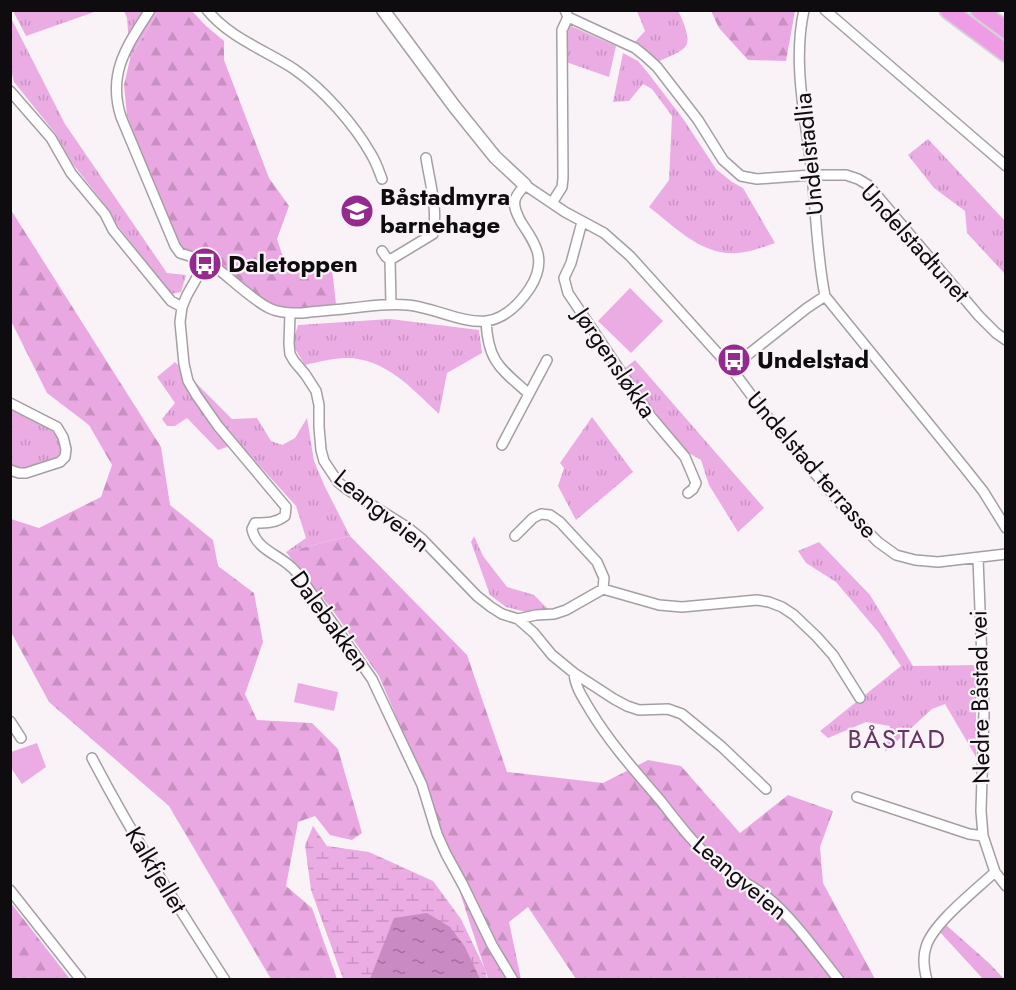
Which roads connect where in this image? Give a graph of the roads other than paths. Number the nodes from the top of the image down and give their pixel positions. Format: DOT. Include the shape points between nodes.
graph roads {
  1 [pos="150,10"];
  2 [pos="207,10"];
  3 [pos="383,10"];
  4 [pos="804,10"];
  5 [pos="825,10"];
  6 [pos="948,10"];
  7 [pos="979,10"];
  8 [pos="566,14"];
  9 [pos="1005,30"];
  10 [pos="1005,53"];
  11 [pos="10,91"];
  12 [pos="426,158"];
  13 [pos="1005,166"];
  14 [pos="812,175"];
  15 [pos="382,179"];
  16 [pos="525,185"];
  17 [pos="552,203"];
  18 [pos="582,222"];
  19 [pos="382,250"];
  20 [pos="390,260"];
  21 [pos="207,267"];
  22 [pos="825,296"];
  23 [pos="391,304"];
  24 [pos="182,307"];
  25 [pos="290,313"];
  26 [pos="486,321"];
  27 [pos="1005,340"];
  28 [pos="547,360"];
  29 [pos="731,368"];
  30 [pos="529,394"];
  31 [pos="10,403"];
  32 [pos="502,445"];
  33 [pos="10,470"];
  34 [pos="688,494"];
  35 [pos="1005,528"];
  36 [pos="515,536"];
  37 [pos="1005,555"];
  38 [pos="978,558"];
  39 [pos="603,589"];
  40 [pos="518,619"];
  41 [pos="574,673"];
  42 [pos="860,698"];
  43 [pos="10,722"];
  44 [pos="21,738"];
  45 [pos="92,759"];
  46 [pos="766,789"];
  47 [pos="857,797"];
  48 [pos="983,836"];
  49 [pos="995,872"];
  50 [pos="1005,886"];
  51 [pos="10,890"];
  52 [pos="81,980"];
  53 [pos="225,980"];
  54 [pos="513,980"];
  55 [pos="839,980"];
  56 [pos="927,980"];
  1 -- 21 [label="street" via="119,66 118,106 175,246 180,253 202,260"];
  2 -- 15 [label="street" via="236,35 294,69 322,91 371,153"];
  3 -- 16 [label="street" via="495,157"];
  4 -- 14 [label="street, Undelstadlia" via="800,72"];
  5 -- 13 [label="street"];
  6 -- 10 [label="highway"];
  7 -- 9 [label="highway"];
  8 -- 14 [label="street, Undelstadtunet" via="645,56 698,120 733,171 757,179"];
  8 -- 17 [label="street" via="562,30 563,178"];
  11 -- 24 [label="street" via="51,138 71,173 117,235 171,301"];
  12 -- 20 [label="street" via="435,214 433,234"];
  14 -- 22 [label="street, Undelstadlia"];
  14 -- 27 [label="street, Undelstadtunet" via="846,176 868,185 979,316"];
  16 -- 17 [label="street"];
  16 -- 26 [label="street" via="515,208 537,248 536,278 515,307"];
  17 -- 18 [label="street"];
  18 -- 29 [label="street" via="604,233 630,256"];
  18 -- 34 [label="street, Jørgensløkka" via="564,278 568,293 651,418 685,457 696,483"];
  19 -- 20 [label="street"];
  20 -- 23 [label="street"];
  21 -- 24 [label="street" via="200,272"];
  21 -- 25 [label="street" via="218,269 269,309"];
  22 -- 29 [label="street"];
  22 -- 35 [label="street" via="983,491"];
  23 -- 25 [label="street"];
  23 -- 26 [label="street"];
  24 -- 54 [label="street, Dalebakken" via="180,322 188,381 218,426 286,507 285,516 279,520 255,523 253,536 300,577 372,679 422,785 446,854"];
  25 -- 40 [label="street, Leangveien" via="290,354 316,391 321,450 338,482 422,539 491,607"];
  26 -- 30 [label="street" via="489,348 496,362"];
  28 -- 30 [label="street"];
  29 -- 38 [label="street, Undelstad terrasse" via="772,423 878,542 896,555 915,560"];
  30 -- 32 [label="street"];
  31 -- 33 [label="street" via="57,427 66,449 60,462 26,473"];
  36 -- 39 [label="street" via="533,518 550,515 597,562 604,578"];
  37 -- 38 [label="street, Undelstad terrasse"];
  38 -- 48 [label="street, Nedre Båstad vei" via="984,712"];
  39 -- 40 [label="street" via="566,610"];
  39 -- 42 [label="street" via="682,607 757,600 782,607 833,655"];
  40 -- 41 [label="street, Leangveien"];
  41 -- 46 [label="street" via="627,706 682,714"];
  41 -- 55 [label="street, Leangveien" via="579,693 605,735 685,831 721,867 775,903"];
  43 -- 44 [label="street"];
  45 -- 53 [label="street, Kalkfjellet" via="158,876"];
  47 -- 48 [label="street"];
  48 -- 49 [label="street, Nedre Båstad vei"];
  49 -- 50 [label="street, Nedre Båstad vei"];
  49 -- 56 [label="street" via="932,934 923,963"];
  51 -- 52 [label="street"];
}
